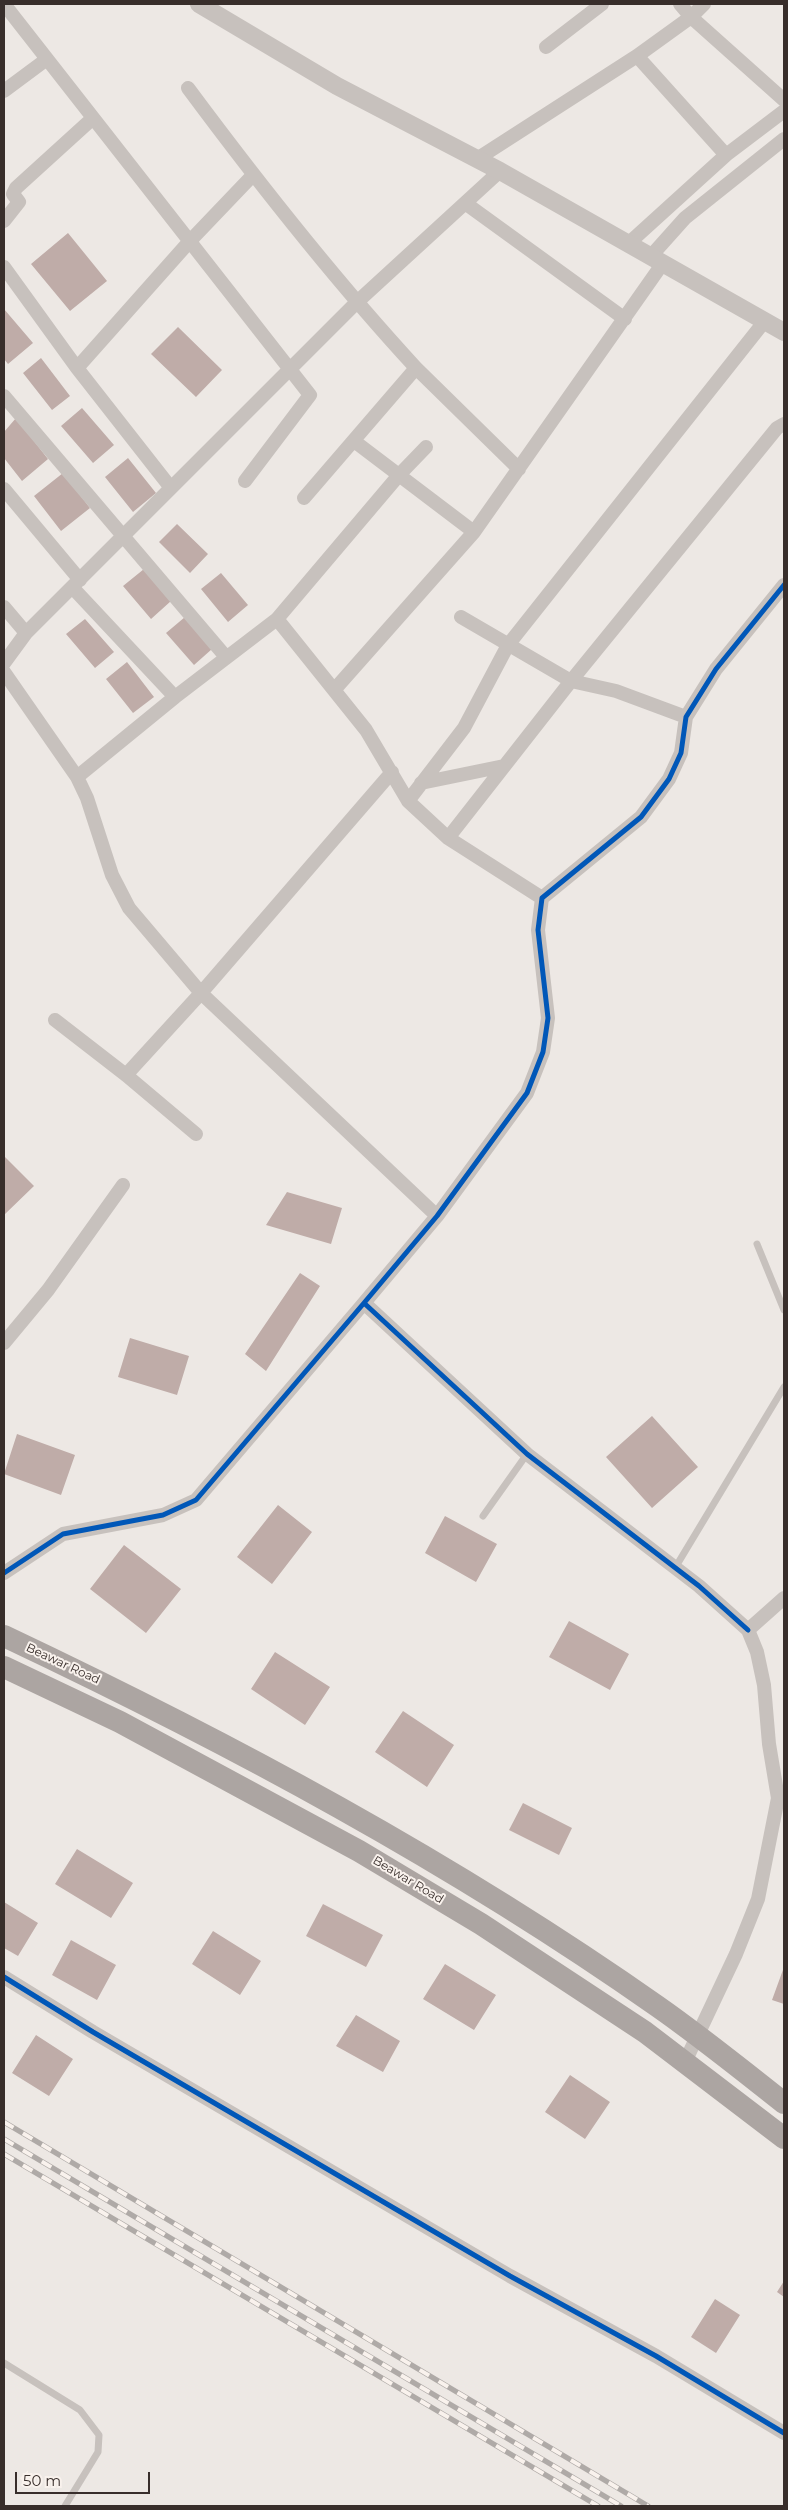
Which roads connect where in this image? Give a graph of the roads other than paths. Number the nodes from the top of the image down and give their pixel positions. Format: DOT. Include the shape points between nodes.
graph roads {
  1 [pos="4,4"];
  2 [pos="199,4"];
  3 [pos="602,4"];
  4 [pos="680,4"];
  5 [pos="704,4"];
  6 [pos="691,17"];
  7 [pos="546,47"];
  8 [pos="637,56"];
  9 [pos="46,59"];
  10 [pos="188,88"];
  11 [pos="4,91"];
  12 [pos="784,100"];
  13 [pos="784,112"];
  14 [pos="93,118"];
  15 [pos="784,139"];
  16 [pos="726,155"];
  17 [pos="477,160"];
  18 [pos="500,171"];
  19 [pos="253,176"];
  20 [pos="466,203"];
  21 [pos="4,221"];
  22 [pos="189,242"];
  23 [pos="629,243"];
  24 [pos="662,262"];
  25 [pos="4,266"];
  26 [pos="356,303"];
  27 [pos="625,319"];
  28 [pos="764,322"];
  29 [pos="784,332"];
  30 [pos="77,368"];
  31 [pos="416,368"];
  32 [pos="289,371"];
  33 [pos="4,396"];
  34 [pos="784,424"];
  35 [pos="354,441"];
  36 [pos="426,446"];
  37 [pos="518,468"];
  38 [pos="399,474"];
  39 [pos="245,481"];
  40 [pos="171,488"];
  41 [pos="4,489"];
  42 [pos="304,498"];
  43 [pos="474,532"];
  44 [pos="123,536"];
  45 [pos="76,583"];
  46 [pos="784,585"];
  47 [pos="4,606"];
  48 [pos="461,617"];
  49 [pos="277,620"];
  50 [pos="26,633"];
  51 [pos="508,645"];
  52 [pos="226,658"];
  53 [pos="4,663"];
  54 [pos="4,672"];
  55 [pos="571,680"];
  56 [pos="335,689"];
  57 [pos="175,696"];
  58 [pos="686,717"];
  59 [pos="504,766"];
  60 [pos="392,772"];
  61 [pos="77,777"];
  62 [pos="421,783"];
  63 [pos="408,801"];
  64 [pos="448,838"];
  65 [pos="542,898"];
  66 [pos="201,993"];
  67 [pos="55,1020"];
  68 [pos="126,1075"];
  69 [pos="196,1134"];
  70 [pos="123,1184"];
  71 [pos="436,1216"];
  72 [pos="757,1244"];
  73 [pos="364,1303"];
  74 [pos="784,1310"];
  75 [pos="4,1343"];
  76 [pos="784,1388"];
  77 [pos="527,1454"];
  78 [pos="483,1516"];
  79 [pos="678,1570"];
  80 [pos="4,1573"];
  81 [pos="784,1598"];
  82 [pos="748,1630"];
  83 [pos="4,1636"];
  84 [pos="4,1667"];
  85 [pos="781,1799"];
  86 [pos="4,1977"];
  87 [pos="697,2036"];
  88 [pos="685,2062"];
  89 [pos="784,2103"];
  90 [pos="784,2138"];
  91 [pos="4,2363"];
  92 [pos="784,2433"];
  93 [pos="65,2506"];
  1 -- 9 [label="street"];
  2 -- 17 [label="street" via="337,86"];
  3 -- 7 [label="street"];
  4 -- 6 [label="street"];
  5 -- 6 [label="street"];
  6 -- 8 [label="street"];
  6 -- 12 [label="street"];
  8 -- 16 [label="street"];
  8 -- 17 [label="street"];
  9 -- 11 [label="street"];
  9 -- 14 [label="street"];
  10 -- 19 [label="street"];
  13 -- 16 [label="street"];
  14 -- 21 [label="street" via="16,188 13,194 19,202"];
  14 -- 22 [label="street"];
  15 -- 24 [label="street" via="685,218"];
  16 -- 23 [label="street"];
  17 -- 18 [label="street"];
  18 -- 20 [label="street"];
  18 -- 23 [label="street"];
  19 -- 22 [label="street"];
  19 -- 26 [label="street"];
  20 -- 26 [label="street"];
  20 -- 27 [label="street"];
  22 -- 30 [label="street"];
  22 -- 32 [label="street"];
  23 -- 24 [label="street"];
  24 -- 27 [label="street"];
  24 -- 28 [label="street"];
  25 -- 30 [label="street"];
  26 -- 31 [label="street"];
  26 -- 32 [label="street"];
  27 -- 37 [label="street"];
  28 -- 29 [label="street"];
  28 -- 51 [label="street"];
  30 -- 40 [label="street"];
  31 -- 35 [label="street"];
  31 -- 37 [label="street"];
  32 -- 39 [label="street" via="310,395"];
  32 -- 40 [label="street"];
  33 -- 44 [label="street"];
  34 -- 55 [label="street" via="777,428"];
  35 -- 38 [label="street"];
  35 -- 42 [label="street"];
  36 -- 38 [label="street"];
  37 -- 43 [label="street"];
  38 -- 43 [label="street"];
  38 -- 49 [label="street"];
  40 -- 44 [label="street"];
  41 -- 45 [label="street"];
  43 -- 56 [label="street"];
  44 -- 45 [label="street"];
  44 -- 52 [label="street"];
  45 -- 50 [label="street"];
  45 -- 57 [label="street"];
  46 -- 58 [label="street" via="716,669"];
  47 -- 50 [label="street"];
  48 -- 51 [label="street"];
  49 -- 52 [label="street"];
  49 -- 56 [label="street"];
  50 -- 53 [label="street"];
  51 -- 55 [label="street"];
  51 -- 62 [label="street" via="464,728"];
  52 -- 57 [label="street"];
  54 -- 61 [label="street"];
  55 -- 58 [label="street" via="616,691"];
  55 -- 59 [label="street"];
  56 -- 60 [label="street"];
  57 -- 61 [label="street"];
  58 -- 65 [label="street" via="681,753 669,779 641,817"];
  59 -- 62 [label="street"];
  59 -- 64 [label="street"];
  60 -- 63 [label="street"];
  60 -- 66 [label="street"];
  61 -- 66 [label="street" via="112,875 129,908"];
  62 -- 63 [label="street"];
  63 -- 64 [label="street"];
  64 -- 65 [label="street"];
  65 -- 71 [label="street" via="538,930 548,1018 543,1052 527,1094"];
  66 -- 68 [label="street"];
  66 -- 71 [label="street"];
  67 -- 68 [label="street"];
  68 -- 69 [label="street"];
  70 -- 75 [label="street" via="48,1290"];
  71 -- 73 [label="street"];
  72 -- 74 [label="lane"];
  73 -- 77 [label="street"];
  73 -- 80 [label="street" via="196,1500 163,1515 63,1534"];
  76 -- 79 [label="lane"];
  77 -- 78 [label="lane"];
  77 -- 79 [label="street"];
  79 -- 82 [label="street"];
  81 -- 82 [label="street"];
  82 -- 85 [label="street" via="764,1685 769,1744"];
  83 -- 87 [label="main road, Beawar Road" via="133,1697 373,1826 496,1900"];
  84 -- 88 [label="main road, Beawar Road" via="120,1722 359,1851 481,1924"];
  85 -- 87 [label="street" via="758,1899"];
  86 -- 92 [label="street" via="510,2276 656,2356"];
  87 -- 88 [label="street"];
  87 -- 89 [label="main road, Beawar Road"];
  88 -- 90 [label="main road, Beawar Road"];
  91 -- 93 [label="lane" via="80,2410 99,2435 98,2452"];
}
